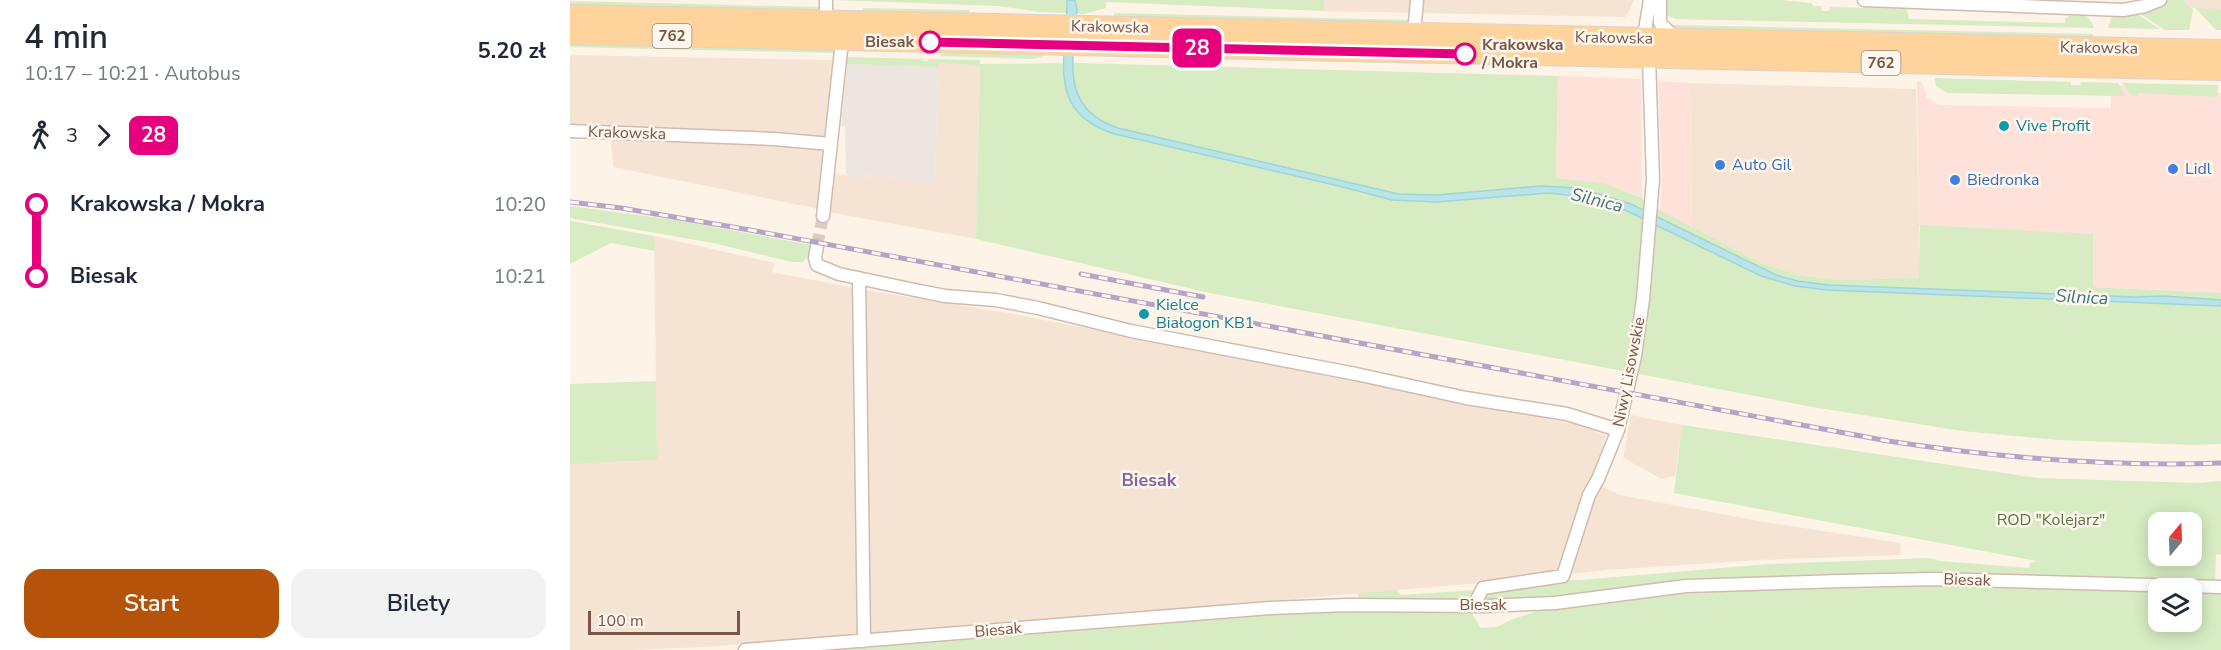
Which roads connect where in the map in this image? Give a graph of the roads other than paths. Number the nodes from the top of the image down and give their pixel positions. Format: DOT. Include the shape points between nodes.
graph roads {
  1 [pos="826,0"];
  2 [pos="1417,0"];
  3 [pos="1650,0"];
  4 [pos="1660,0"];
  5 [pos="1864,0"];
  6 [pos="1885,0"];
  7 [pos="2160,0"];
  8 [pos="570,15"];
  9 [pos="826,20"];
  10 [pos="1414,33"];
  11 [pos="570,34"];
  12 [pos="1056,35"];
  13 [pos="1635,38"];
  14 [pos="1685,39"];
  15 [pos="842,40"];
  16 [pos="2221,50"];
  17 [pos="1649,58"];
  18 [pos="2221,70"];
  19 [pos="570,131"];
  20 [pos="831,144"];
  21 [pos="823,216"];
  22 [pos="817,246"];
  23 [pos="859,278"];
  24 [pos="1618,430"];
  25 [pos="2221,587"];
  26 [pos="1474,605"];
  27 [pos="864,641"];
  28 [pos="745,650"];
  1 -- 9 [label="street"];
  2 -- 10 [label="street"];
  3 -- 13 [label="street" via="1645,30"];
  4 -- 14 [label="street" via="1660,23"];
  5 -- 6 [label="street"];
  6 -- 7 [label="street" via="2122,10"];
  8 -- 9 [label="main road, Krakowska / 762"];
  9 -- 12 [label="main road, Krakowska / 762"];
  10 -- 12 [label="main road, Krakowska / 762" via="1083,26"];
  10 -- 13 [label="main road, Krakowska / 762"];
  11 -- 15 [label="main road, Krakowska / 762"];
  12 -- 15 [label="main road, Krakowska / 762"];
  12 -- 17 [label="main road, Krakowska / 762" via="1083,46"];
  13 -- 14 [label="main road, Krakowska / 762"];
  14 -- 16 [label="main road, Krakowska / 762"];
  15 -- 20 [label="street"];
  17 -- 18 [label="main road, Krakowska / 762"];
  17 -- 24 [label="street, Niwy Lisowskie" via="1653,179 1650,225 1635,356"];
  19 -- 20 [label="street, Krakowska"];
  20 -- 21 [label="street"];
  22 -- 23 [label="street" via="815,258 820,268"];
  23 -- 24 [label="street" via="945,296 1044,309 1131,331 1466,398 1567,414"];
  23 -- 27 [label="street"];
  24 -- 26 [label="street, Niwy Lisowskie" via="1589,495 1563,576 1483,588"];
  25 -- 26 [label="street, Biesak" via="1934,579 1797,582 1686,586 1555,603"];
  26 -- 27 [label="street, Biesak" via="1270,608"];
  27 -- 28 [label="street, Biesak"];
}
